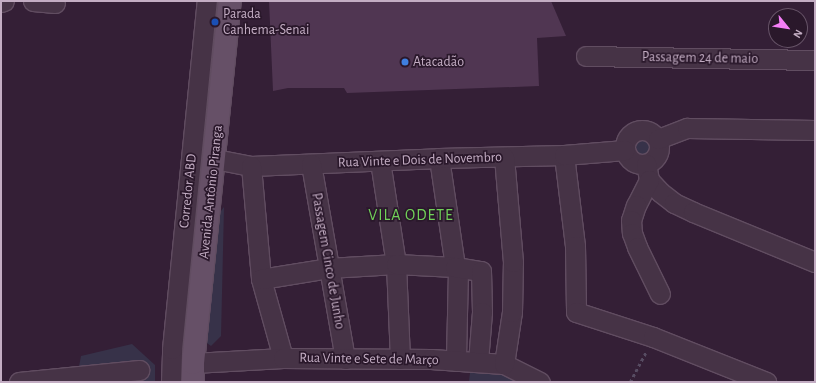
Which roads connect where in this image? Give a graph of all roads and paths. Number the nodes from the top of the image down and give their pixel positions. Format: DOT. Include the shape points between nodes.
graph roads {
  1 [pos="33,1"];
  2 [pos="207,1"];
  3 [pos="230,1"];
  4 [pos="55,3"];
  5 [pos="586,56"];
  6 [pos="815,60"];
  7 [pos="815,130"];
  8 [pos="658,139"];
  9 [pos="625,150"];
  10 [pos="564,156"];
  11 [pos="504,157"];
  12 [pos="439,158"];
  13 [pos="215,159"];
  14 [pos="380,161"];
  15 [pos="311,164"];
  16 [pos="251,166"];
  17 [pos="648,172"];
  18 [pos="815,262"];
  19 [pos="396,264"];
  20 [pos="455,267"];
  21 [pos="328,268"];
  22 [pos="261,279"];
  23 [pos="660,294"];
  24 [pos="653,337"];
  25 [pos="283,358"];
  26 [pos="345,359"];
  27 [pos="400,359"];
  28 [pos="456,361"];
  29 [pos="478,362"];
  30 [pos="504,364"];
  31 [pos="139,370"];
  32 [pos="193,372"];
  33 [pos="19,382"];
  34 [pos="171,382"];
  35 [pos="540,382"];
  36 [pos="630,382"];
  37 [pos="766,382"];
  1 -- 4 [label="street"];
  2 -- 34 [label="street, Corredor ABD"];
  3 -- 13 [label="main road, Avenida Antônio Piranga"];
  5 -- 6 [label="street, Passagem 24 de maio"];
  7 -- 8 [label="street" via="687,128"];
  8 -- 9 [label="street" via="651,131 635,131 627,139"];
  8 -- 17 [label="street" via="659,152"];
  9 -- 10 [label="street, Rua Vinte e Dois de Novembro"];
  9 -- 17 [label="street" via="635,163"];
  10 -- 11 [label="street, Rua Vinte e Dois de Novembro"];
  10 -- 24 [label="street" via="575,246 576,312"];
  11 -- 12 [label="street, Rua Vinte e Dois de Novembro"];
  11 -- 30 [label="street" via="513,262 512,312"];
  12 -- 14 [label="street, Rua Vinte e Dois de Novembro"];
  12 -- 20 [label="street"];
  13 -- 16 [label="street, Rua Vinte e Dois de Novembro"];
  13 -- 32 [label="main road, Avenida Antônio Piranga"];
  14 -- 15 [label="street, Rua Vinte e Dois de Novembro"];
  14 -- 19 [label="street"];
  15 -- 16 [label="street, Rua Vinte e Dois de Novembro"];
  15 -- 21 [label="street, Passagem Cinco de Junho"];
  16 -- 22 [label="street"];
  17 -- 18 [label="street" via="660,192 674,202"];
  17 -- 23 [label="street" via="631,220 632,233"];
  19 -- 20 [label="street"];
  19 -- 21 [label="street"];
  19 -- 27 [label="street"];
  20 -- 28 [label="street" via="458,270"];
  20 -- 29 [label="street" via="481,270 482,312"];
  21 -- 22 [label="street"];
  21 -- 26 [label="street, Passagem Cinco de Junho"];
  22 -- 25 [label="street"];
  24 -- 36 [label="path"];
  24 -- 37 [label="street"];
  25 -- 26 [label="street, Rua Vinte e Sete de Março"];
  25 -- 32 [label="street, Rua Vinte e Sete de Março"];
  26 -- 27 [label="street, Rua Vinte e Sete de Março"];
  27 -- 28 [label="street, Rua Vinte e Sete de Março"];
  28 -- 29 [label="street, Rua Vinte e Sete de Março"];
  29 -- 30 [label="street, Rua Vinte e Sete de Março"];
  30 -- 35 [label="street, Rua Vinte e Sete de Março"];
  31 -- 33 [label="street"];
}
